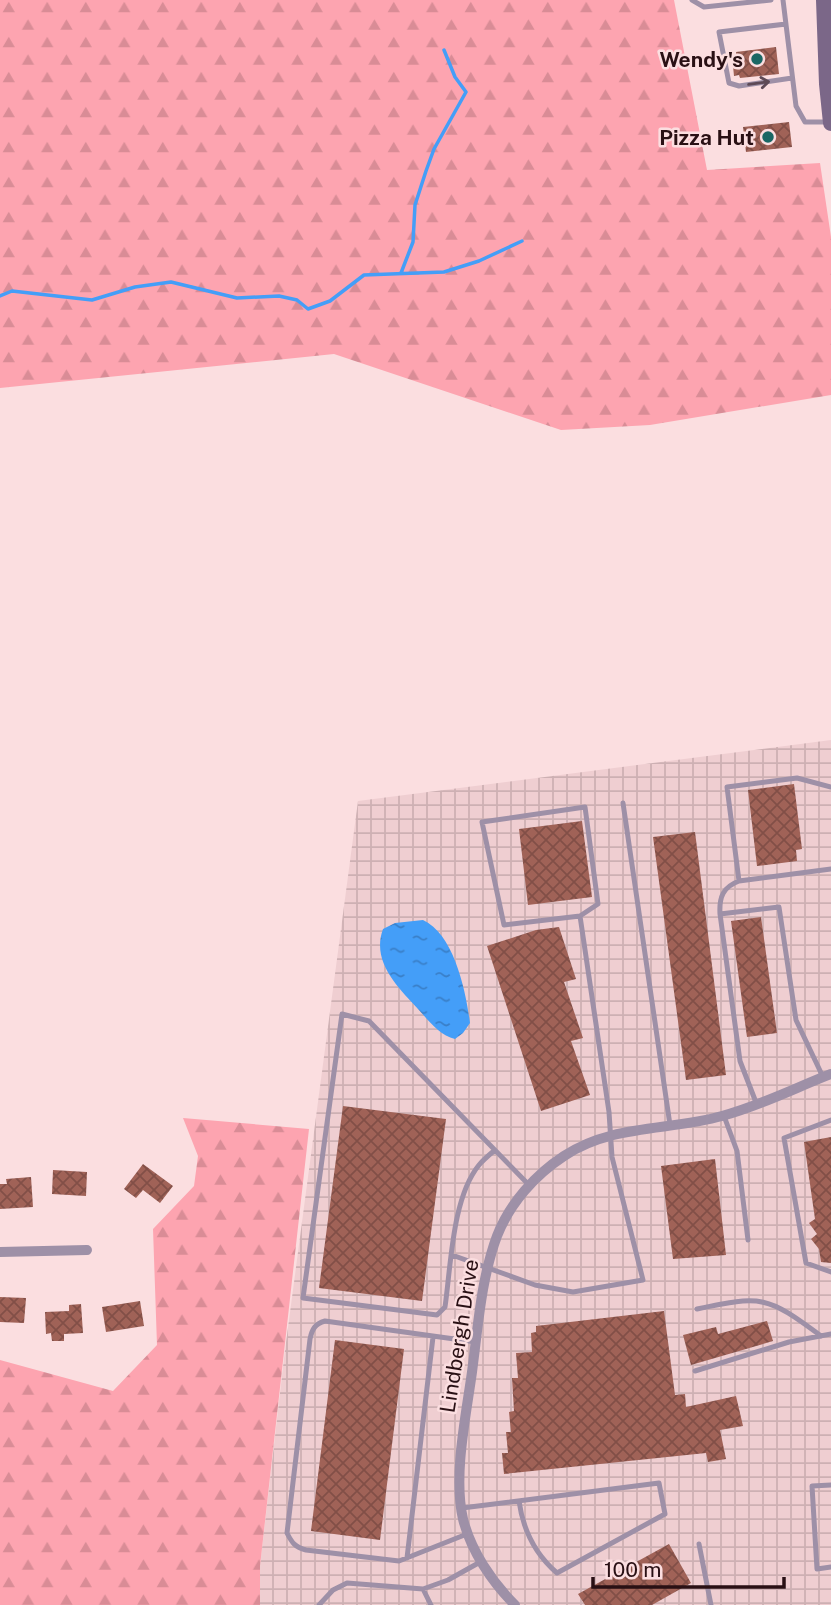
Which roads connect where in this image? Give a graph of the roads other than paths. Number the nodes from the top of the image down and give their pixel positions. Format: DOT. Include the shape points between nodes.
graph roads {
  1 [pos="692,0"];
  2 [pos="771,0"];
  3 [pos="783,0"];
  4 [pos="824,0"];
  5 [pos="786,24"];
  6 [pos="792,78"];
  7 [pos="831,122"];
  8 [pos="831,787"];
  9 [pos="623,803"];
  10 [pos="831,869"];
  11 [pos="739,881"];
  12 [pos="720,914"];
  13 [pos="580,916"];
  14 [pos="827,1075"];
  15 [pos="757,1105"];
  16 [pos="723,1116"];
  17 [pos="831,1120"];
  18 [pos="670,1125"];
  19 [pos="610,1135"];
  20 [pos="495,1150"];
  21 [pos="529,1185"];
  22 [pos="748,1240"];
  23 [pos="87,1250"];
  24 [pos="0,1252"];
  25 [pos="452,1255"];
  26 [pos="487,1267"];
  27 [pos="831,1272"];
  28 [pos="697,1309"];
  29 [pos="831,1334"];
  30 [pos="821,1336"];
  31 [pos="433,1337"];
  32 [pos="476,1342"];
  33 [pos="695,1371"];
  34 [pos="831,1485"];
  35 [pos="519,1501"];
  36 [pos="462,1508"];
  37 [pos="468,1533"];
  38 [pos="699,1544"];
  39 [pos="407,1558"];
  40 [pos="482,1561"];
  41 [pos="831,1567"];
  42 [pos="423,1589"];
  43 [pos="319,1605"];
  44 [pos="431,1605"];
  45 [pos="515,1605"];
  46 [pos="710,1605"];
  1 -- 2 [label="lane" via="704,7"];
  3 -- 5 [label="lane"];
  4 -- 7 [label="main road"];
  5 -- 6 [label="lane"];
  5 -- 6 [label="lane, one-way" via="719,32 729,83 739,86"];
  6 -- 7 [label="lane" via="796,106 805,122"];
  8 -- 11 [label="lane" via="797,778 727,787"];
  9 -- 18 [label="lane"];
  10 -- 11 [label="lane"];
  11 -- 12 [label="lane" via="722,894"];
  12 -- 14 [label="lane" via="779,907 796,1020"];
  12 -- 15 [label="lane" via="740,1061"];
  13 -- 13 [label="lane" via="504,925 482,822 585,807 598,904"];
  13 -- 19 [label="lane"];
  14 -- 15 [label="street, Lindbergh Drive"];
  15 -- 16 [label="street, Lindbergh Drive"];
  16 -- 18 [label="street, Lindbergh Drive"];
  16 -- 22 [label="lane" via="737,1152"];
  17 -- 27 [label="lane" via="784,1139 806,1263"];
  18 -- 19 [label="street, Lindbergh Drive"];
  19 -- 21 [label="street, Lindbergh Drive" via="566,1155"];
  19 -- 26 [label="lane" via="643,1280 573,1292 534,1285"];
  20 -- 21 [label="lane"];
  20 -- 25 [label="lane" via="478,1166 465,1194"];
  20 -- 25 [label="lane" via="369,1021 342,1014 303,1298 437,1315 445,1307"];
  21 -- 26 [label="street, Lindbergh Drive" via="498,1234"];
  23 -- 24 [label="street"];
  25 -- 26 [label="lane"];
  26 -- 32 [label="street, Lindbergh Drive"];
  28 -- 30 [label="lane" via="743,1299 767,1302"];
  29 -- 30 [label="lane"];
  30 -- 33 [label="lane"];
  31 -- 32 [label="lane"];
  31 -- 39 [label="lane"];
  31 -- 39 [label="lane" via="324,1321 312,1330 308,1352 287,1534 298,1548 306,1550 399,1561"];
  32 -- 36 [label="street, Lindbergh Drive" via="460,1458"];
  34 -- 41 [label="lane" via="812,1486 817,1569"];
  35 -- 35 [label="lane" via="659,1483 665,1514 557,1573 535,1549"];
  35 -- 36 [label="lane"];
  36 -- 37 [label="street, Lindbergh Drive"];
  37 -- 39 [label="lane"];
  37 -- 40 [label="street, Lindbergh Drive"];
  38 -- 46 [label="lane"];
  40 -- 42 [label="lane"];
  40 -- 45 [label="street, Lindbergh Drive"];
  42 -- 43 [label="lane" via="347,1583"];
  42 -- 44 [label="lane"];
}
